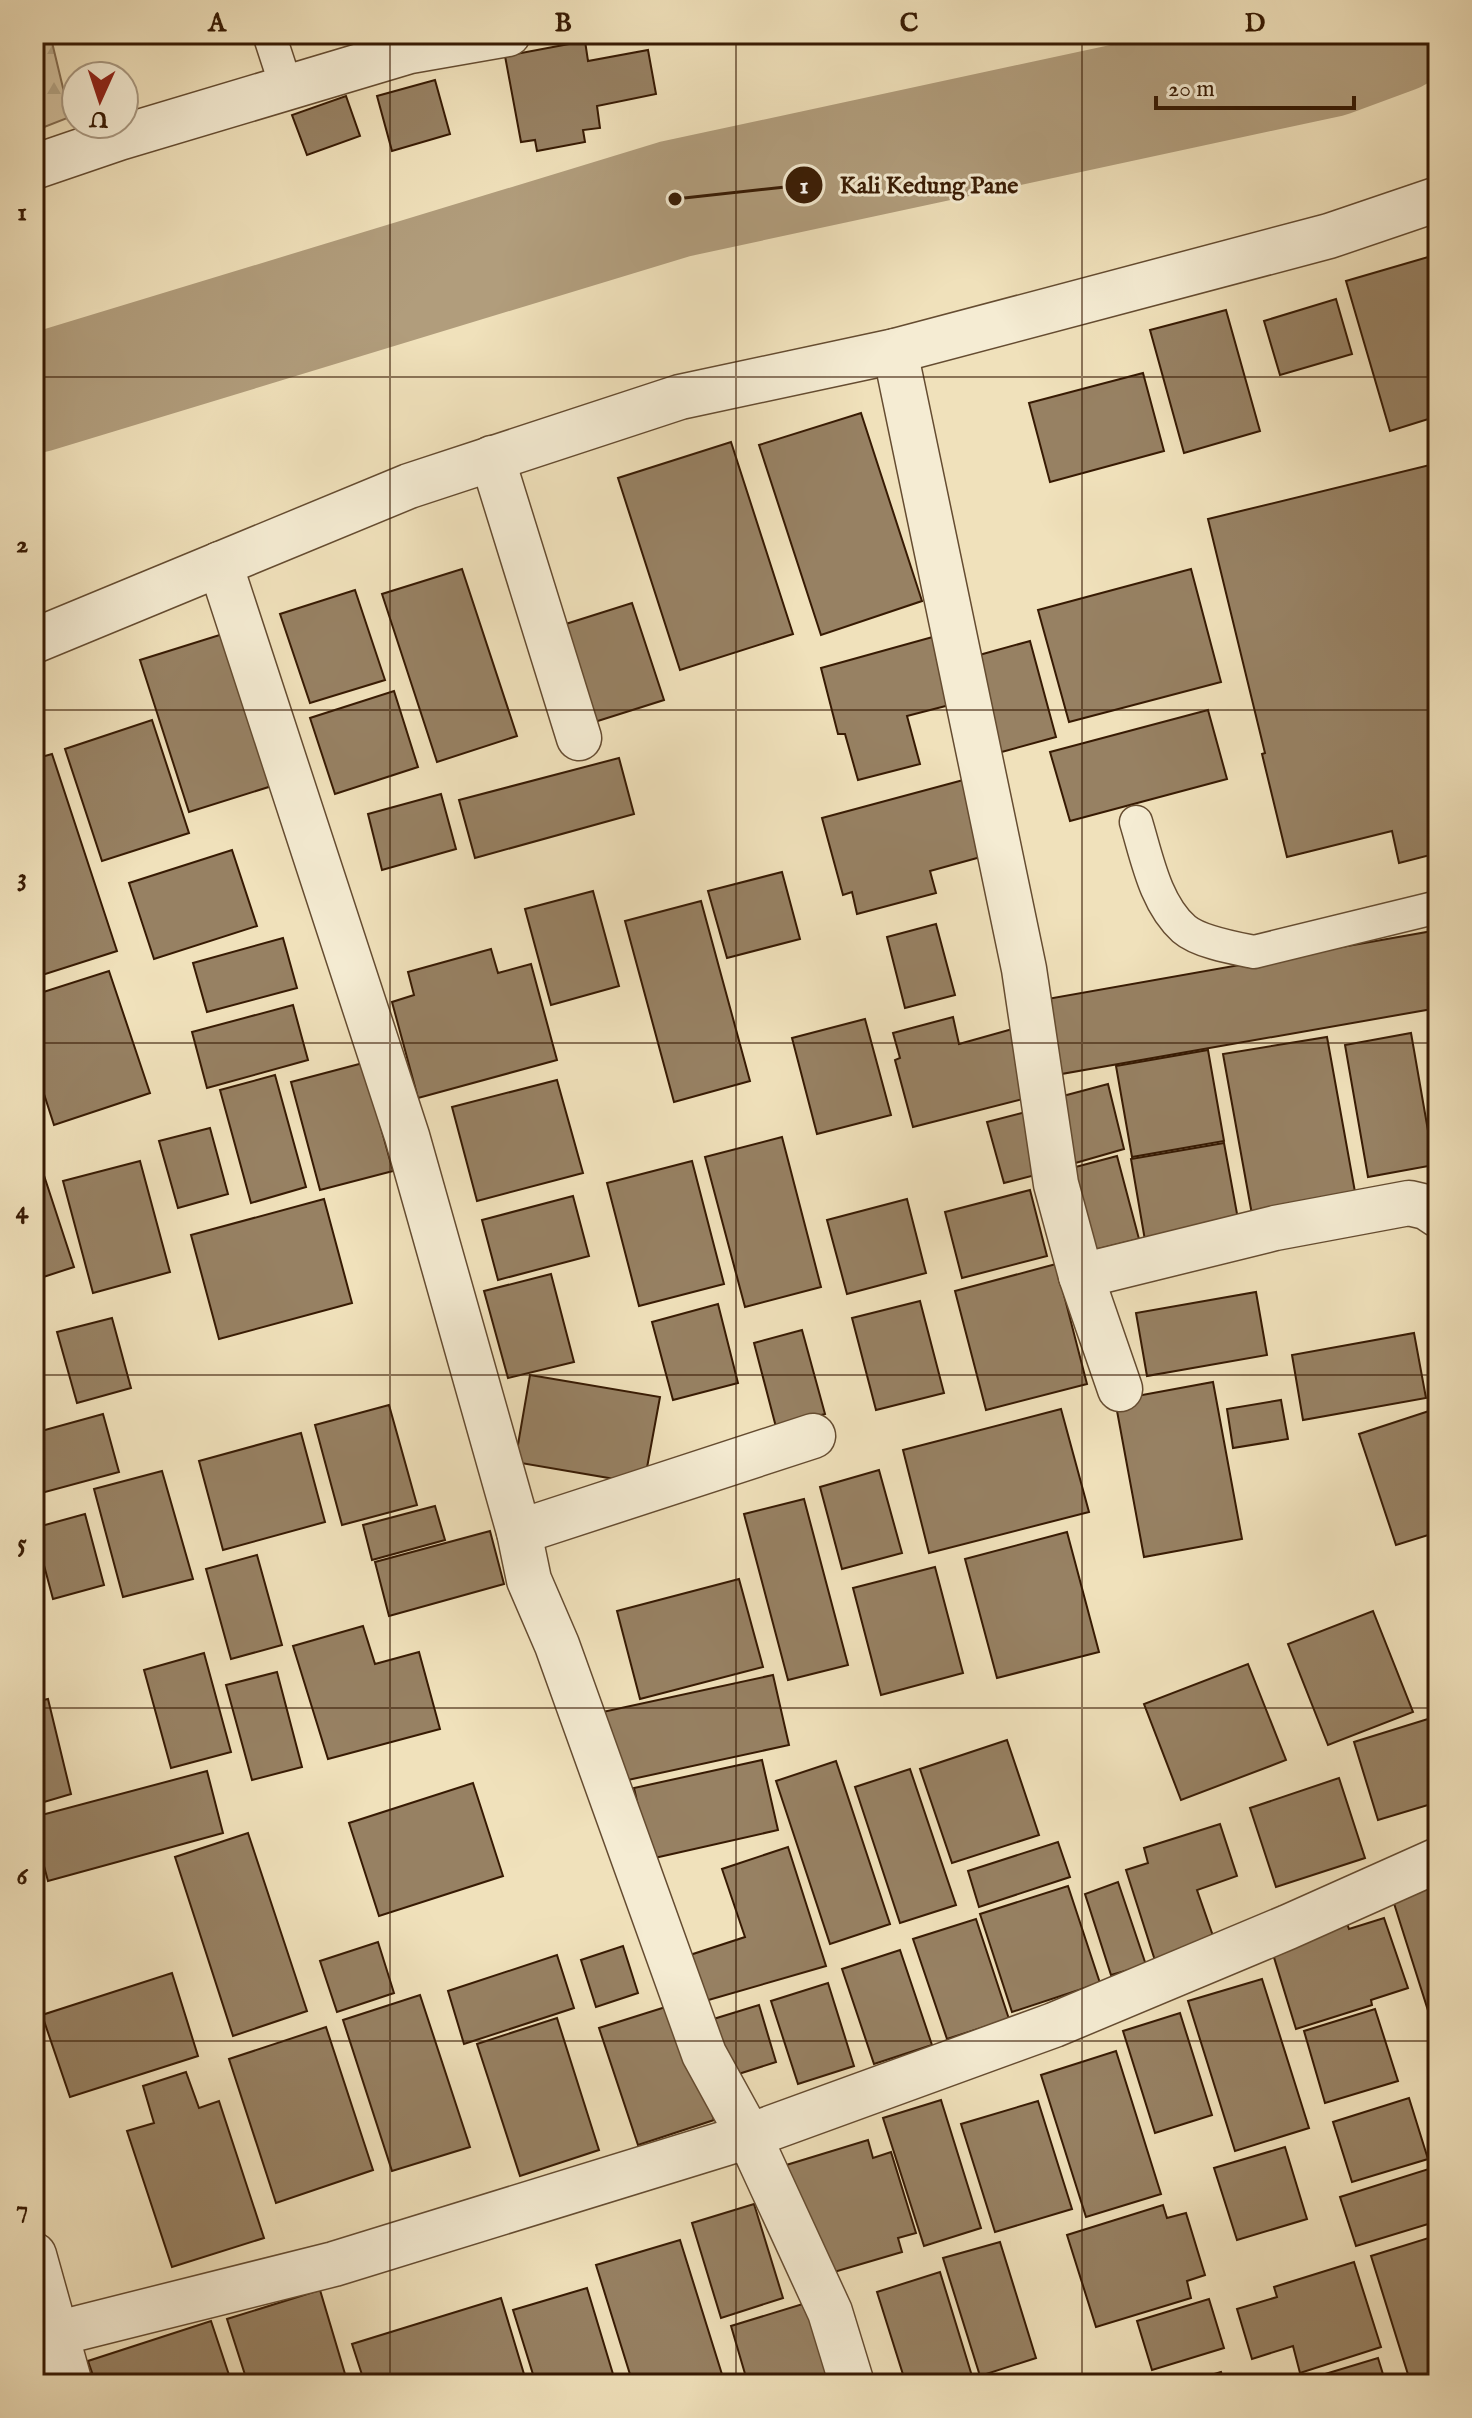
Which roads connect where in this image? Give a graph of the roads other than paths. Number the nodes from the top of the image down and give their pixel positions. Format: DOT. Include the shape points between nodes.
graph roads {
  1 [pos="269,34"];
  2 [pos="508,34"];
  3 [pos="286,86"];
  4 [pos="34,167"];
  5 [pos="1438,199"];
  6 [pos="895,351"];
  7 [pos="492,458"];
  8 [pos="220,564"];
  9 [pos="34,641"];
  10 [pos="579,738"];
  11 [pos="1136,822"];
  12 [pos="1438,907"];
  13 [pos="1438,1215"];
  14 [pos="1081,1276"];
  15 [pos="1120,1389"];
  16 [pos="813,1436"];
  17 [pos="519,1532"];
  18 [pos="1438,1860"];
  19 [pos="749,2136"];
  20 [pos="34,2255"];
  21 [pos="56,2366"];
  22 [pos="852,2384"];
  1 -- 3 [label="lane"];
  2 -- 3 [label="street" via="410,51"];
  3 -- 4 [label="street"];
  5 -- 6 [label="street" via="1329,236"];
  6 -- 7 [label="street" via="680,397"];
  6 -- 14 [label="street" via="1024,969 1056,1184"];
  7 -- 8 [label="street" via="409,486"];
  7 -- 10 [label="street"];
  8 -- 9 [label="street"];
  8 -- 17 [label="street" via="407,1136"];
  11 -- 12 [label="lane" via="1161,899 1185,930 1225,947 1254,952"];
  13 -- 14 [label="street" via="1409,1203 1275,1228"];
  14 -- 15 [label="street"];
  16 -- 17 [label="street"];
  17 -- 19 [label="street" via="529,1580 704,2054"];
  18 -- 19 [label="street" via="1054,2025"];
  19 -- 21 [label="street" via="334,2264"];
  19 -- 22 [label="street" via="830,2312"];
  20 -- 21 [label="street"];
}
